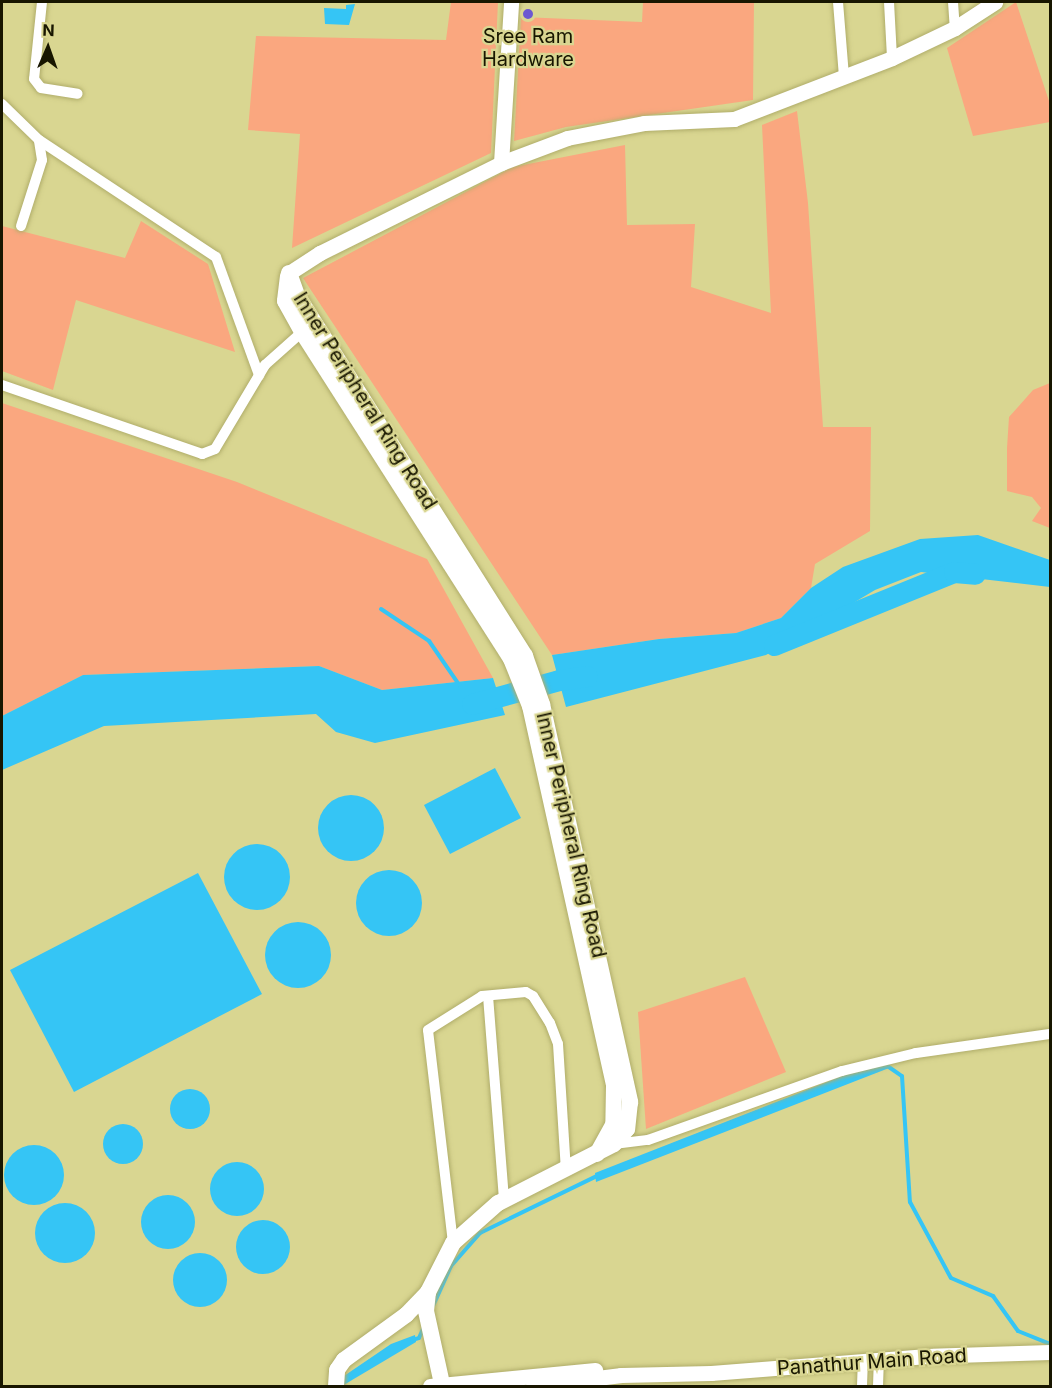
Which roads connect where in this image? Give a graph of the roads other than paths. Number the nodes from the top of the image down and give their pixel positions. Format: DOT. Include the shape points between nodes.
graph roads {
  1 [pos="42,2"];
  2 [pos="511,2"];
  3 [pos="838,2"];
  4 [pos="889,2"];
  5 [pos="953,2"];
  6 [pos="995,2"];
  7 [pos="955,28"];
  8 [pos="892,58"];
  9 [pos="843,76"];
  10 [pos="78,94"];
  11 [pos="2,104"];
  12 [pos="39,140"];
  13 [pos="501,163"];
  14 [pos="21,226"];
  15 [pos="289,273"];
  16 [pos="291,298"];
  17 [pos="302,332"];
  18 [pos="259,375"];
  19 [pos="2,385"];
  20 [pos="518,658"];
  21 [pos="536,705"];
  22 [pos="488,996"];
  23 [pos="1050,1034"];
  24 [pos="614,1144"];
  25 [pos="597,1154"];
  26 [pos="566,1170"];
  27 [pos="504,1201"];
  28 [pos="453,1243"];
  29 [pos="428,1293"];
  30 [pos="1050,1352"];
  31 [pos="879,1360"];
  32 [pos="862,1362"];
  33 [pos="621,1375"];
  34 [pos="336,1384"];
  35 [pos="436,1385"];
  36 [pos="533,1386"];
  37 [pos="862,1386"];
  38 [pos="878,1386"];
  1 -- 10 [label="street" via="34,79 42,88"];
  2 -- 13 [label="street"];
  3 -- 9 [label="street"];
  4 -- 8 [label="street"];
  5 -- 7 [label="street"];
  6 -- 7 [label="street"];
  7 -- 8 [label="street"];
  8 -- 9 [label="street"];
  9 -- 13 [label="street" via="734,119 644,123 578,135"];
  11 -- 12 [label="street"];
  12 -- 14 [label="street" via="42,160"];
  12 -- 18 [label="street" via="216,257"];
  13 -- 15 [label="street" via="320,253"];
  15 -- 16 [label="main road, Inner Peripheral Ring Road"];
  16 -- 17 [label="main road, Inner Peripheral Ring Road"];
  16 -- 20 [label="main road, Inner Peripheral Ring Road"];
  17 -- 18 [label="street"];
  17 -- 20 [label="main road, Inner Peripheral Ring Road"];
  18 -- 19 [label="street" via="215,449 202,454"];
  20 -- 21 [label="main road, Inner Peripheral Ring Road"];
  21 -- 24 [label="main road, Inner Peripheral Ring Road" via="630,1102 627,1129"];
  21 -- 25 [label="main road, Inner Peripheral Ring Road" via="617,1108 613,1125"];
  22 -- 26 [label="street" via="530,993 550,1023 558,1044"];
  22 -- 27 [label="street"];
  22 -- 28 [label="street" via="428,1030"];
  23 -- 24 [label="street" via="916,1053 842,1071 656,1137"];
  24 -- 25 [label="main road"];
  25 -- 26 [label="main road"];
  26 -- 27 [label="main road"];
  27 -- 28 [label="main road"];
  28 -- 29 [label="main road"];
  29 -- 34 [label="main road" via="406,1315 344,1360 337,1370"];
  29 -- 35 [label="main road"];
  30 -- 31 [label="street, Panathur Main Road"];
  31 -- 32 [label="street, Panathur Main Road"];
  31 -- 38 [label="street"];
  32 -- 33 [label="street, Panathur Main Road"];
  32 -- 37 [label="street"];
  33 -- 35 [label="street, Panathur Main Road" via="608,1369"];
  33 -- 36 [label="street, Panathur Main Road"];
}
